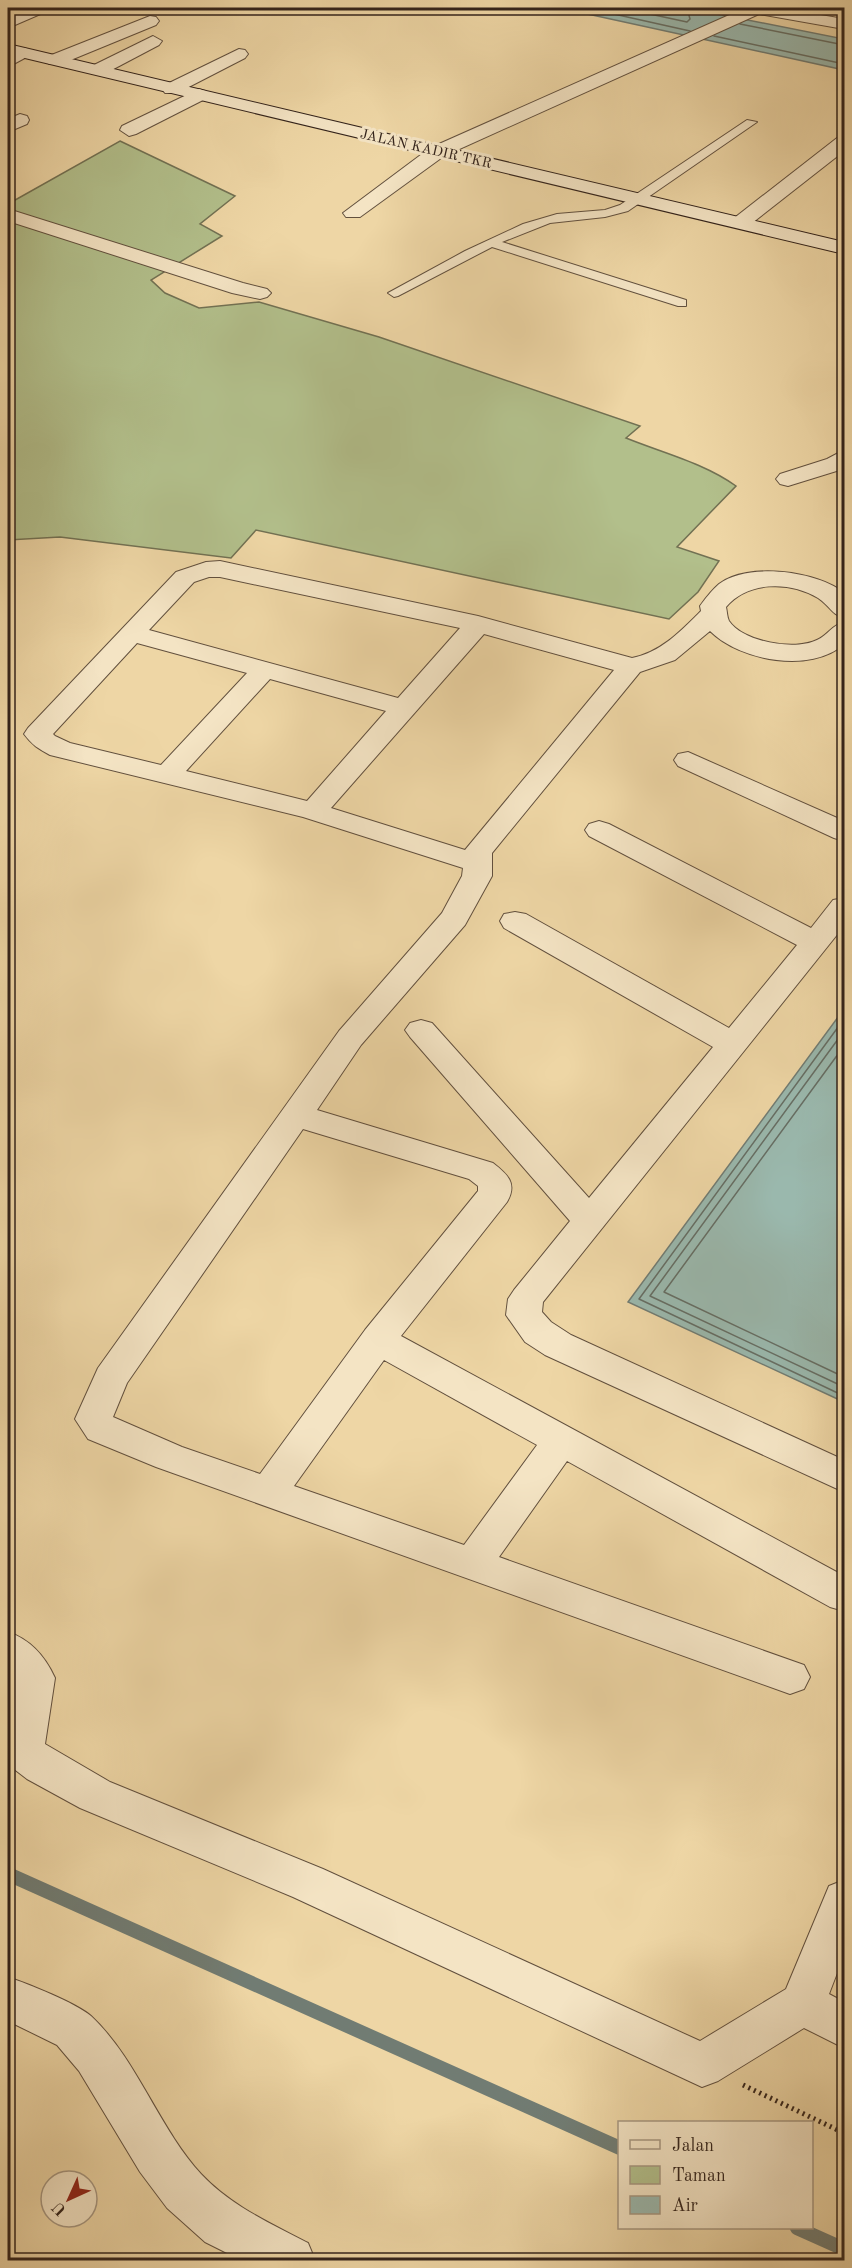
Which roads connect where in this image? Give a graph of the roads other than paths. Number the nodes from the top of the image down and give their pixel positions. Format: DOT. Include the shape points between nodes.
graph roads {
  1 [pos="39,8"];
  2 [pos="751,11"];
  3 [pos="150,21"];
  4 [pos="8,23"];
  5 [pos="844,24"];
  6 [pos="153,41"];
  7 [pos="16,51"];
  8 [pos="239,54"];
  9 [pos="55,60"];
  10 [pos="8,62"];
  11 [pos="98,70"];
  12 [pos="171,89"];
  13 [pos="199,95"];
  14 [pos="751,122"];
  15 [pos="129,129"];
  16 [pos="844,142"];
  17 [pos="437,152"];
  18 [pos="639,200"];
  19 [pos="353,213"];
  20 [pos="8,215"];
  21 [pos="740,223"];
  22 [pos="493,243"];
  23 [pos="844,248"];
  24 [pos="260,293"];
  25 [pos="394,293"];
  26 [pos="682,303"];
  27 [pos="844,457"];
  28 [pos="788,478"];
  29 [pos="840,596"];
  30 [pos="712,615"];
  31 [pos="478,624"];
  32 [pos="844,630"];
  33 [pos="130,633"];
  34 [pos="631,666"];
  35 [pos="264,670"];
  36 [pos="404,708"];
  37 [pos="688,760"];
  38 [pos="168,775"];
  39 [pos="313,811"];
  40 [pos="599,830"];
  41 [pos="844,832"];
  42 [pos="477,863"];
  43 [pos="844,907"];
  44 [pos="515,921"];
  45 [pos="816,943"];
  46 [pos="421,1030"];
  47 [pos="733,1044"];
  48 [pos="296,1115"];
  49 [pos="588,1221"];
  50 [pos="378,1340"];
  51 [pos="561,1440"];
  52 [pos="844,1477"];
  53 [pos="268,1492"];
  54 [pos="472,1564"];
  55 [pos="844,1595"];
  56 [pos="8,1649"];
  57 [pos="790,1677"];
  58 [pos="844,1900"];
  59 [pos="8,1998"];
  60 [pos="803,2004"];
  61 [pos="844,2026"];
  62 [pos="291,2260"];
  1 -- 4 [label="street"];
  2 -- 5 [label="street"];
  2 -- 17 [label="street"];
  3 -- 9 [label="street"];
  6 -- 11 [label="street"];
  7 -- 9 [label="street, JALAN KADIR TKR"];
  7 -- 10 [label="street"];
  8 -- 12 [label="street"];
  9 -- 11 [label="street, JALAN KADIR TKR"];
  11 -- 12 [label="street, JALAN KADIR TKR"];
  12 -- 13 [label="street, JALAN KADIR TKR"];
  13 -- 15 [label="street"];
  13 -- 17 [label="street, JALAN KADIR TKR"];
  14 -- 18 [label="lane"];
  16 -- 21 [label="street"];
  17 -- 18 [label="street, JALAN KADIR TKR"];
  17 -- 19 [label="street"];
  18 -- 21 [label="street, JALAN KADIR TKR"];
  18 -- 22 [label="lane" via="613,213 547,221"];
  20 -- 24 [label="street"];
  21 -- 23 [label="street, JALAN KADIR TKR"];
  22 -- 25 [label="lane"];
  22 -- 26 [label="lane"];
  27 -- 28 [label="street" via="835,464"];
  29 -- 30 [label="street" via="800,582 753,581 719,596"];
  30 -- 32 [label="street" via="716,626 726,635 778,652 816,649 831,643"];
  30 -- 34 [label="street" via="663,658"];
  31 -- 33 [label="street" via="213,569 185,577"];
  31 -- 34 [label="street"];
  31 -- 36 [label="street"];
  33 -- 35 [label="street"];
  33 -- 38 [label="street" via="38,734 60,749"];
  34 -- 42 [label="street" via="478,852"];
  35 -- 36 [label="street"];
  35 -- 38 [label="street"];
  36 -- 39 [label="street"];
  37 -- 41 [label="street"];
  38 -- 39 [label="street"];
  39 -- 42 [label="street"];
  40 -- 45 [label="street"];
  42 -- 48 [label="street" via="477,876 454,918 350,1038"];
  43 -- 45 [label="street"];
  44 -- 47 [label="street"];
  45 -- 47 [label="street"];
  46 -- 49 [label="street"];
  47 -- 49 [label="street"];
  48 -- 50 [label="street" via="471,1167 495,1182 495,1193 473,1223"];
  48 -- 53 [label="street" via="111,1378 94,1419 101,1429"];
  49 -- 52 [label="street" via="526,1299 524,1315 538,1332 558,1345"];
  50 -- 51 [label="street"];
  50 -- 53 [label="street"];
  51 -- 54 [label="street"];
  51 -- 55 [label="street"];
  53 -- 54 [label="street"];
  54 -- 57 [label="street"];
  56 -- 60 [label="street" via="35,1678 24,1746 29,1756 95,1794 308,1883 702,2065"];
  58 -- 60 [label="street"];
  59 -- 62 [label="street" via="73,2030 95,2055 157,2156 184,2191 222,2225"];
  60 -- 61 [label="street"];
}
